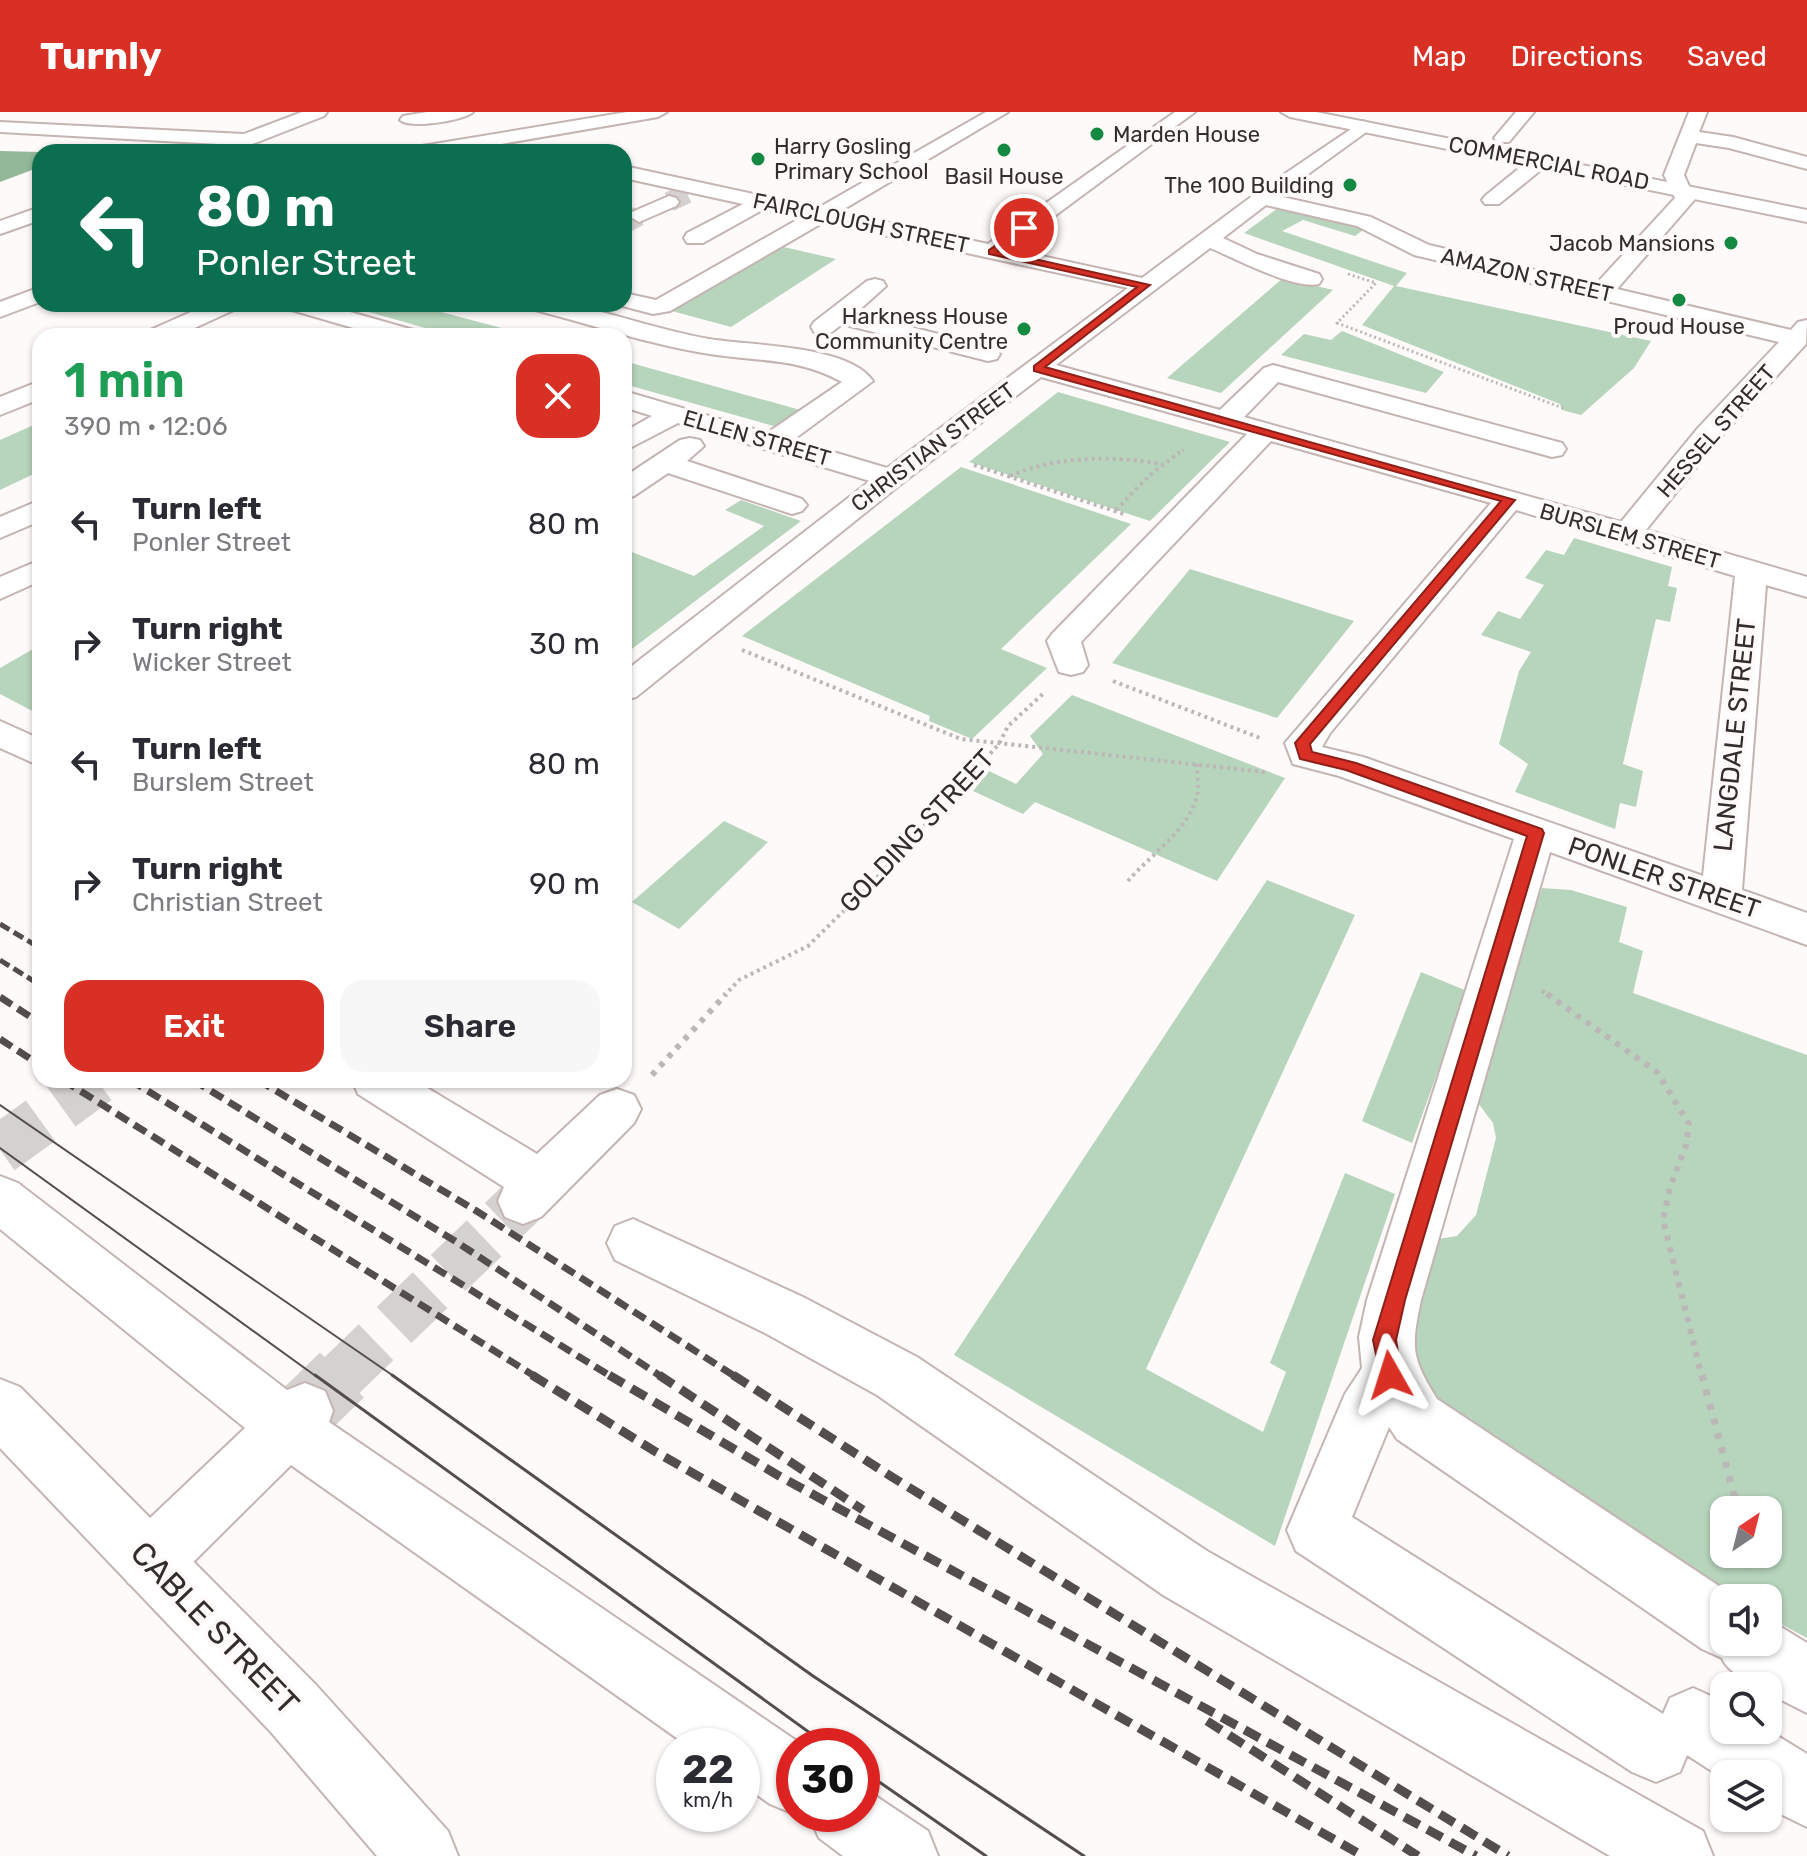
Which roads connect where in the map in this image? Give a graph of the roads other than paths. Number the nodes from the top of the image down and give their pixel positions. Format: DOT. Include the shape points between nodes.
graph roads {
  1 [pos="318,112"];
  2 [pos="464,112"];
  3 [pos="658,112"];
  4 [pos="999,112"];
  5 [pos="1186,112"];
  6 [pos="1290,112"];
  7 [pos="1525,112"];
  8 [pos="1698,112"];
  9 [pos="509,119"];
  10 [pos="409,120"];
  11 [pos="1358,120"];
  12 [pos="0,127"];
  13 [pos="1688,136"];
  14 [pos="1503,138"];
  15 [pos="248,140"];
  16 [pos="237,144"];
  17 [pos="471,144"];
  18 [pos="528,144"];
  19 [pos="1540,161"];
  20 [pos="1807,163"];
  21 [pos="632,174"];
  22 [pos="1683,189"];
  23 [pos="1262,198"];
  24 [pos="1492,200"];
  25 [pos="669,202"];
  26 [pos="761,202"];
  27 [pos="817,214"];
  28 [pos="32,216"];
  29 [pos="639,216"];
  30 [pos="1807,216"];
  31 [pos="0,228"];
  32 [pos="695,238"];
  33 [pos="1209,240"];
  34 [pos="992,252"];
  35 [pos="15,276"];
  36 [pos="1311,279"];
  37 [pos="32,280"];
  38 [pos="1145,285"];
  39 [pos="875,286"];
  40 [pos="1601,293"];
  41 [pos="32,297"];
  42 [pos="632,302"];
  43 [pos="0,310"];
  44 [pos="210,312"];
  45 [pos="324,312"];
  46 [pos="571,312"];
  47 [pos="841,316"];
  48 [pos="175,328"];
  49 [pos="380,328"];
  50 [pos="1802,333"];
  51 [pos="926,336"];
  52 [pos="780,352"];
  53 [pos="988,354"];
  54 [pos="1037,368"];
  55 [pos="860,381"];
  56 [pos="32,393"];
  57 [pos="632,401"];
  58 [pos="0,407"];
  59 [pos="675,414"];
  60 [pos="1217,419"];
  61 [pos="719,427"];
  62 [pos="1265,431"];
  63 [pos="632,436"];
  64 [pos="772,442"];
  65 [pos="1552,449"];
  66 [pos="665,463"];
  67 [pos="891,478"];
  68 [pos="632,485"];
  69 [pos="1509,500"];
  70 [pos="792,505"];
  71 [pos="32,513"];
  72 [pos="0,529"];
  73 [pos="1626,535"];
  74 [pos="1751,571"];
  75 [pos="32,573"];
  76 [pos="1807,587"];
  77 [pos="0,589"];
  78 [pos="1071,665"];
  79 [pos="632,683"];
  80 [pos="0,733"];
  81 [pos="32,750"];
  82 [pos="1536,833"];
  83 [pos="1721,898"];
  84 [pos="1807,929"];
  85 [pos="386,1088"];
  86 [pos="617,1109"];
  87 [pos="0,1199"];
  88 [pos="633,1243"];
  89 [pos="1390,1375"];
  90 [pos="0,1407"];
  91 [pos="297,1418"];
  92 [pos="150,1561"];
  93 [pos="1710,1618"];
  94 [pos="1769,1656"];
  95 [pos="1807,1680"];
  96 [pos="776,1767"];
  97 [pos="1807,1793"];
  98 [pos="869,1832"];
  99 [pos="423,1856"];
  100 [pos="903,1856"];
  101 [pos="1678,1856"];
  1 -- 15 [label="main road"];
  2 -- 10 [label="main road"];
  3 -- 18 [label="main road"];
  4 -- 27 [label="main road"];
  5 -- 34 [label="main road"];
  6 -- 11 [label="main road, COMMERCIAL ROAD"];
  7 -- 14 [label="main road"];
  8 -- 13 [label="main road"];
  9 -- 18 [label="main road"];
  11 -- 19 [label="main road, COMMERCIAL ROAD"];
  11 -- 23 [label="main road, CHRISTIAN STREET"];
  12 -- 15 [label="main road"];
  13 -- 20 [label="main road"];
  13 -- 22 [label="main road" via="1674,175"];
  15 -- 16 [label="main road"];
  17 -- 18 [label="main road"];
  19 -- 22 [label="main road, COMMERCIAL ROAD"];
  19 -- 24 [label="main road"];
  21 -- 26 [label="main road, FAIRCLOUGH STREET"];
  22 -- 30 [label="main road, COMMERCIAL ROAD"];
  22 -- 40 [label="main road" via="1685,199"];
  23 -- 33 [label="main road, CHRISTIAN STREET"];
  23 -- 40 [label="main road, AMAZON STREET" via="1364,221 1422,250"];
  25 -- 29 [label="main road"];
  26 -- 27 [label="main road, FAIRCLOUGH STREET"];
  26 -- 32 [label="main road"];
  27 -- 34 [label="main road, FAIRCLOUGH STREET"];
  27 -- 42 [label="main road" via="662,306"];
  28 -- 31 [label="main road"];
  33 -- 36 [label="main road"];
  33 -- 38 [label="main road, CHRISTIAN STREET"];
  34 -- 38 [label="main road, FAIRCLOUGH STREET"];
  35 -- 37 [label="main road"];
  38 -- 54 [label="main road, CHRISTIAN STREET"];
  39 -- 47 [label="main road"];
  40 -- 50 [label="main road, AMAZON STREET"];
  41 -- 43 [label="main road"];
  44 -- 48 [label="main road"];
  45 -- 49 [label="main road"];
  46 -- 52 [label="main road" via="710,347"];
  47 -- 51 [label="main road"];
  47 -- 52 [label="main road"];
  50 -- 73 [label="main road, HESSEL STREET" via="1708,434"];
  51 -- 53 [label="main road"];
  51 -- 55 [label="main road"];
  52 -- 55 [label="main road" via="836,368"];
  54 -- 60 [label="main road, BURSLEM STREET"];
  54 -- 67 [label="main road, CHRISTIAN STREET"];
  55 -- 64 [label="main road"];
  56 -- 58 [label="main road"];
  57 -- 59 [label="main road, ELLEN STREET"];
  59 -- 61 [label="main road, ELLEN STREET"];
  59 -- 63 [label="main road"];
  60 -- 62 [label="main road, BURSLEM STREET"];
  60 -- 65 [label="main road" via="1280,366"];
  61 -- 64 [label="main road, ELLEN STREET"];
  61 -- 66 [label="main road"];
  62 -- 69 [label="main road, BURSLEM STREET"];
  62 -- 78 [label="main road" via="1064,641"];
  64 -- 67 [label="main road, ELLEN STREET"];
  66 -- 68 [label="main road"];
  66 -- 70 [label="main road"];
  67 -- 79 [label="main road, CHRISTIAN STREET"];
  69 -- 73 [label="main road, BURSLEM STREET"];
  69 -- 82 [label="main road, PONLER STREET" via="1304,749"];
  71 -- 72 [label="main road"];
  73 -- 74 [label="main road, BURSLEM STREET"];
  74 -- 76 [label="main road, BURSLEM STREET"];
  74 -- 83 [label="main road, LANGDALE STREET"];
  75 -- 77 [label="main road"];
  80 -- 81 [label="main road"];
  82 -- 83 [label="main road, PONLER STREET"];
  82 -- 89 [label="main road" via="1394,1300 1385,1340"];
  83 -- 84 [label="main road, PONLER STREET"];
  85 -- 86 [label="main road" via="532,1192"];
  87 -- 91 [label="main road"];
  88 -- 101 [label="main road" via="897,1376 1185,1573"];
  89 -- 93 [label="main road" via="1417,1419"];
  89 -- 97 [label="main road" via="1365,1414 1317,1530 1674,1735"];
  90 -- 92 [label="main road, CABLE STREET"];
  91 -- 92 [label="main road"];
  91 -- 96 [label="main road" via="304,1439"];
  92 -- 99 [label="main road, CABLE STREET" via="293,1708"];
  94 -- 95 [label="main road"];
  98 -- 100 [label="main road"];
}
